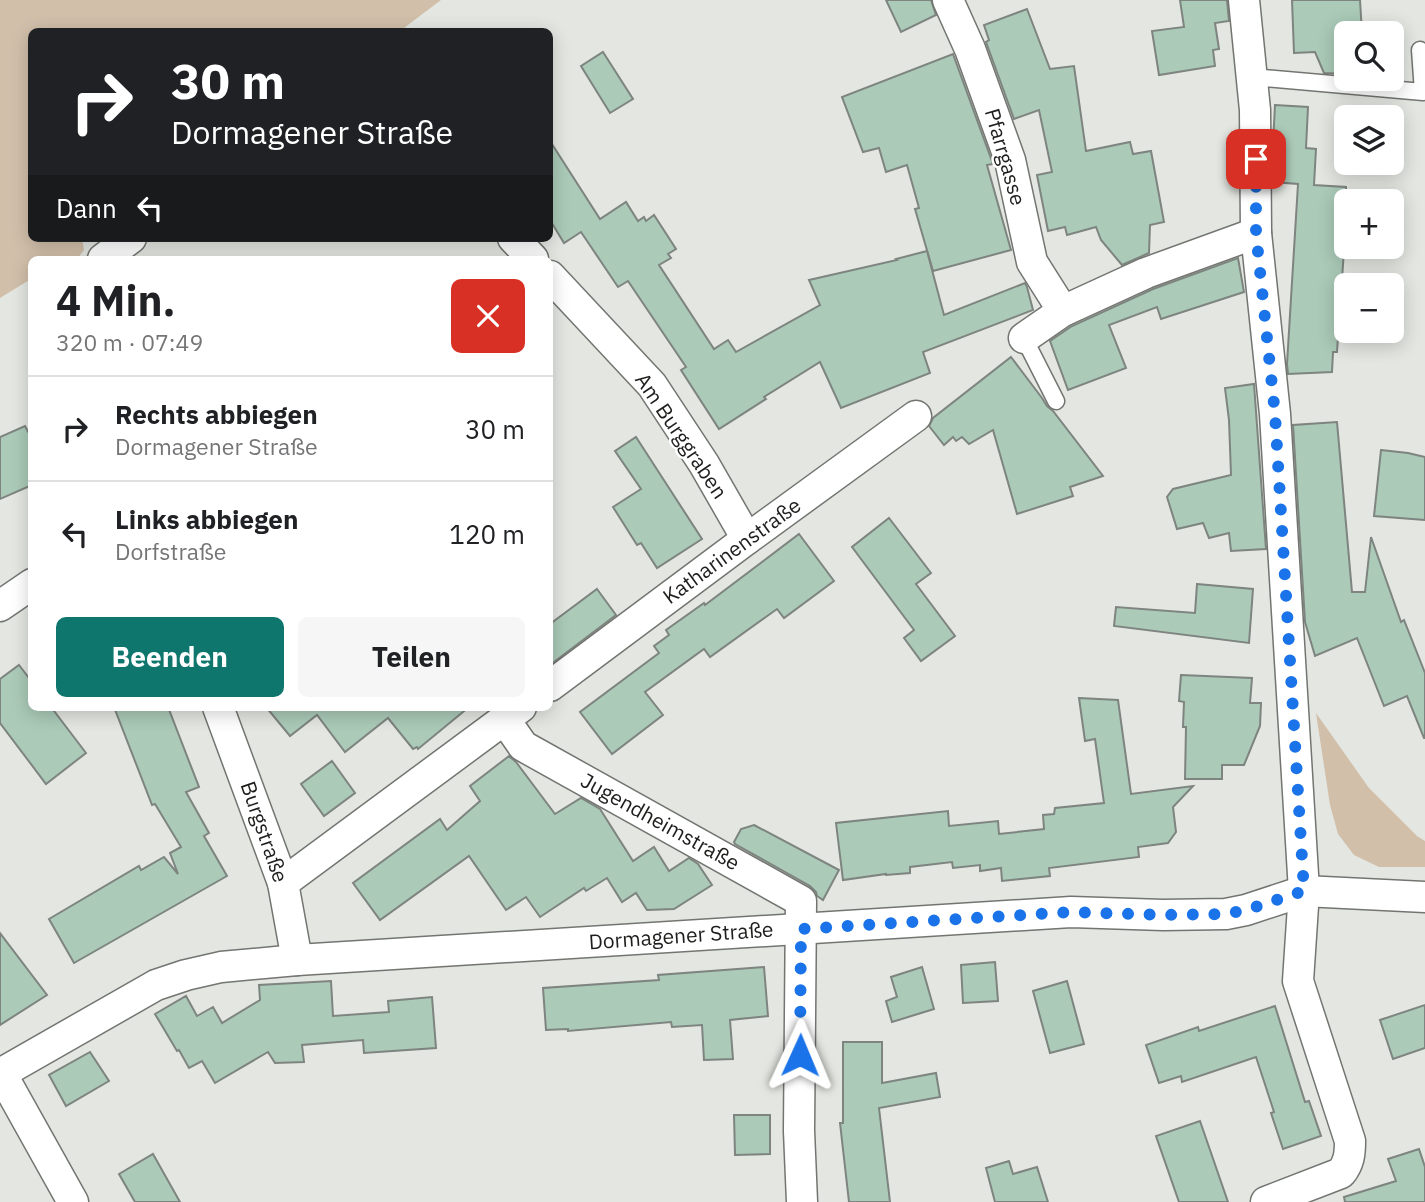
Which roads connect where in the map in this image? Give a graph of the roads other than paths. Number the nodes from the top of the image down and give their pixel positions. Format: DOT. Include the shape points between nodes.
graph roads {
  1 [pos="948,0"];
  2 [pos="1244,0"];
  3 [pos="1420,50"];
  4 [pos="1252,77"];
  5 [pos="1256,233"];
  6 [pos="126,242"];
  7 [pos="517,242"];
  8 [pos="107,256"];
  9 [pos="530,256"];
  10 [pos="553,279"];
  11 [pos="1063,311"];
  12 [pos="1024,338"];
  13 [pos="1056,401"];
  14 [pos="916,416"];
  15 [pos="747,539"];
  16 [pos="28,587"];
  17 [pos="0,606"];
  18 [pos="553,684"];
  19 [pos="219,711"];
  20 [pos="513,713"];
  21 [pos="283,883"];
  22 [pos="1304,891"];
  23 [pos="1425,897"];
  24 [pos="801,929"];
  25 [pos="297,960"];
  26 [pos="1,1074"];
  27 [pos="73,1202"];
  28 [pos="802,1202"];
  29 [pos="1266,1202"];
  1 -- 11 [label="street, Pfarrgasse" via="1010,159 1032,262"];
  2 -- 4 [label="street"];
  3 -- 4 [label="lane" via="1423,92"];
  4 -- 5 [label="street"];
  5 -- 11 [label="street" via="1146,273"];
  5 -- 22 [label="street" via="1275,414"];
  6 -- 8 [label="street"];
  7 -- 9 [label="street"];
  10 -- 15 [label="street, Am Burggraben" via="652,385 705,464"];
  11 -- 12 [label="street"];
  12 -- 13 [label="lane"];
  14 -- 15 [label="street, Katharinenstraße"];
  15 -- 18 [label="street, Katharinenstraße"];
  16 -- 17 [label="street"];
  19 -- 21 [label="street, Burgstraße"];
  20 -- 21 [label="street"];
  20 -- 24 [label="street, Jugendheimstraße" via="523,746 801,901"];
  21 -- 25 [label="street, Burgstraße"];
  22 -- 23 [label="street, Dormagener Straße"];
  22 -- 24 [label="street, Dormagener Straße" via="1226,914 1070,912"];
  22 -- 29 [label="street" via="1298,981 1350,1141 1350,1155 1340,1173"];
  24 -- 25 [label="street, Dormagener Straße"];
  24 -- 28 [label="street"];
  25 -- 26 [label="street, Dormagener Straße" via="221,967 156,985"];
  26 -- 27 [label="street"];
}
